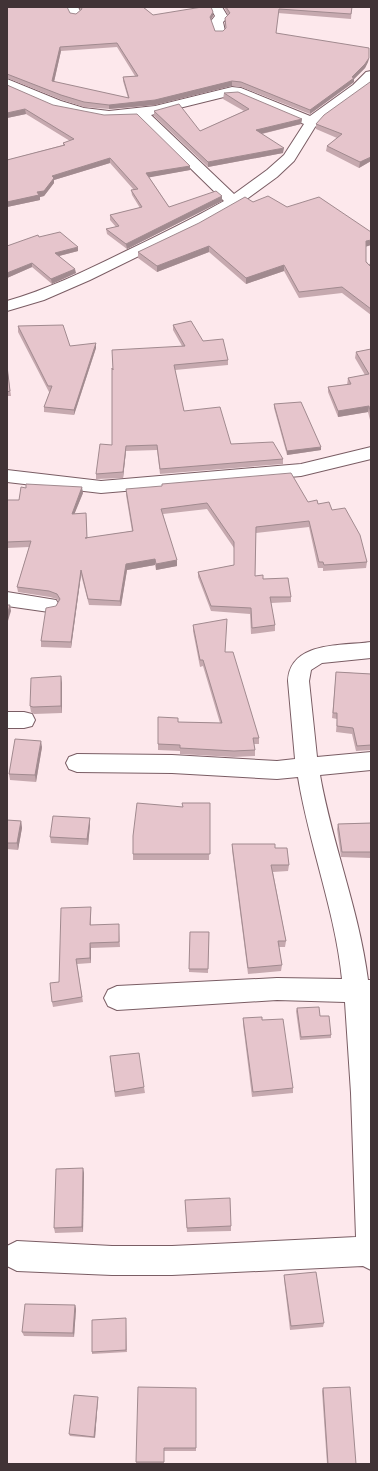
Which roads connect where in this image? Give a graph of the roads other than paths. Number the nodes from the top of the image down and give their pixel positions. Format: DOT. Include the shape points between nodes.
graph roads {
  1 [pos="216,7"];
  2 [pos="219,30"];
  3 [pos="370,78"];
  4 [pos="7,83"];
  5 [pos="140,112"];
  6 [pos="312,122"];
  7 [pos="233,201"];
  8 [pos="7,306"];
  9 [pos="371,453"];
  10 [pos="7,476"];
  11 [pos="7,599"];
  12 [pos="49,605"];
  13 [pos="371,650"];
  14 [pos="371,761"];
  15 [pos="76,763"];
  16 [pos="307,768"];
  17 [pos="364,991"];
  18 [pos="117,998"];
  19 [pos="371,1251"];
  20 [pos="371,1254"];
  21 [pos="17,1256"];
  1 -- 2 [label="street" via="222,17 217,21"];
  3 -- 6 [label="street"];
  4 -- 5 [label="street" via="44,100 95,114"];
  5 -- 6 [label="street" via="232,91 241,92"];
  5 -- 7 [label="street"];
  6 -- 7 [label="street" via="291,157"];
  7 -- 8 [label="street" via="74,282"];
  9 -- 10 [label="street" via="301,470 101,487"];
  11 -- 12 [label="street"];
  13 -- 16 [label="street" via="323,655 302,664 299,683"];
  14 -- 16 [label="street"];
  15 -- 16 [label="street" via="172,764 277,770"];
  16 -- 17 [label="street" via="315,811"];
  17 -- 18 [label="street" via="277,989"];
  17 -- 19 [label="street"];
  19 -- 20 [label="street"];
  19 -- 21 [label="street" via="237,1259 144,1261"];
}
